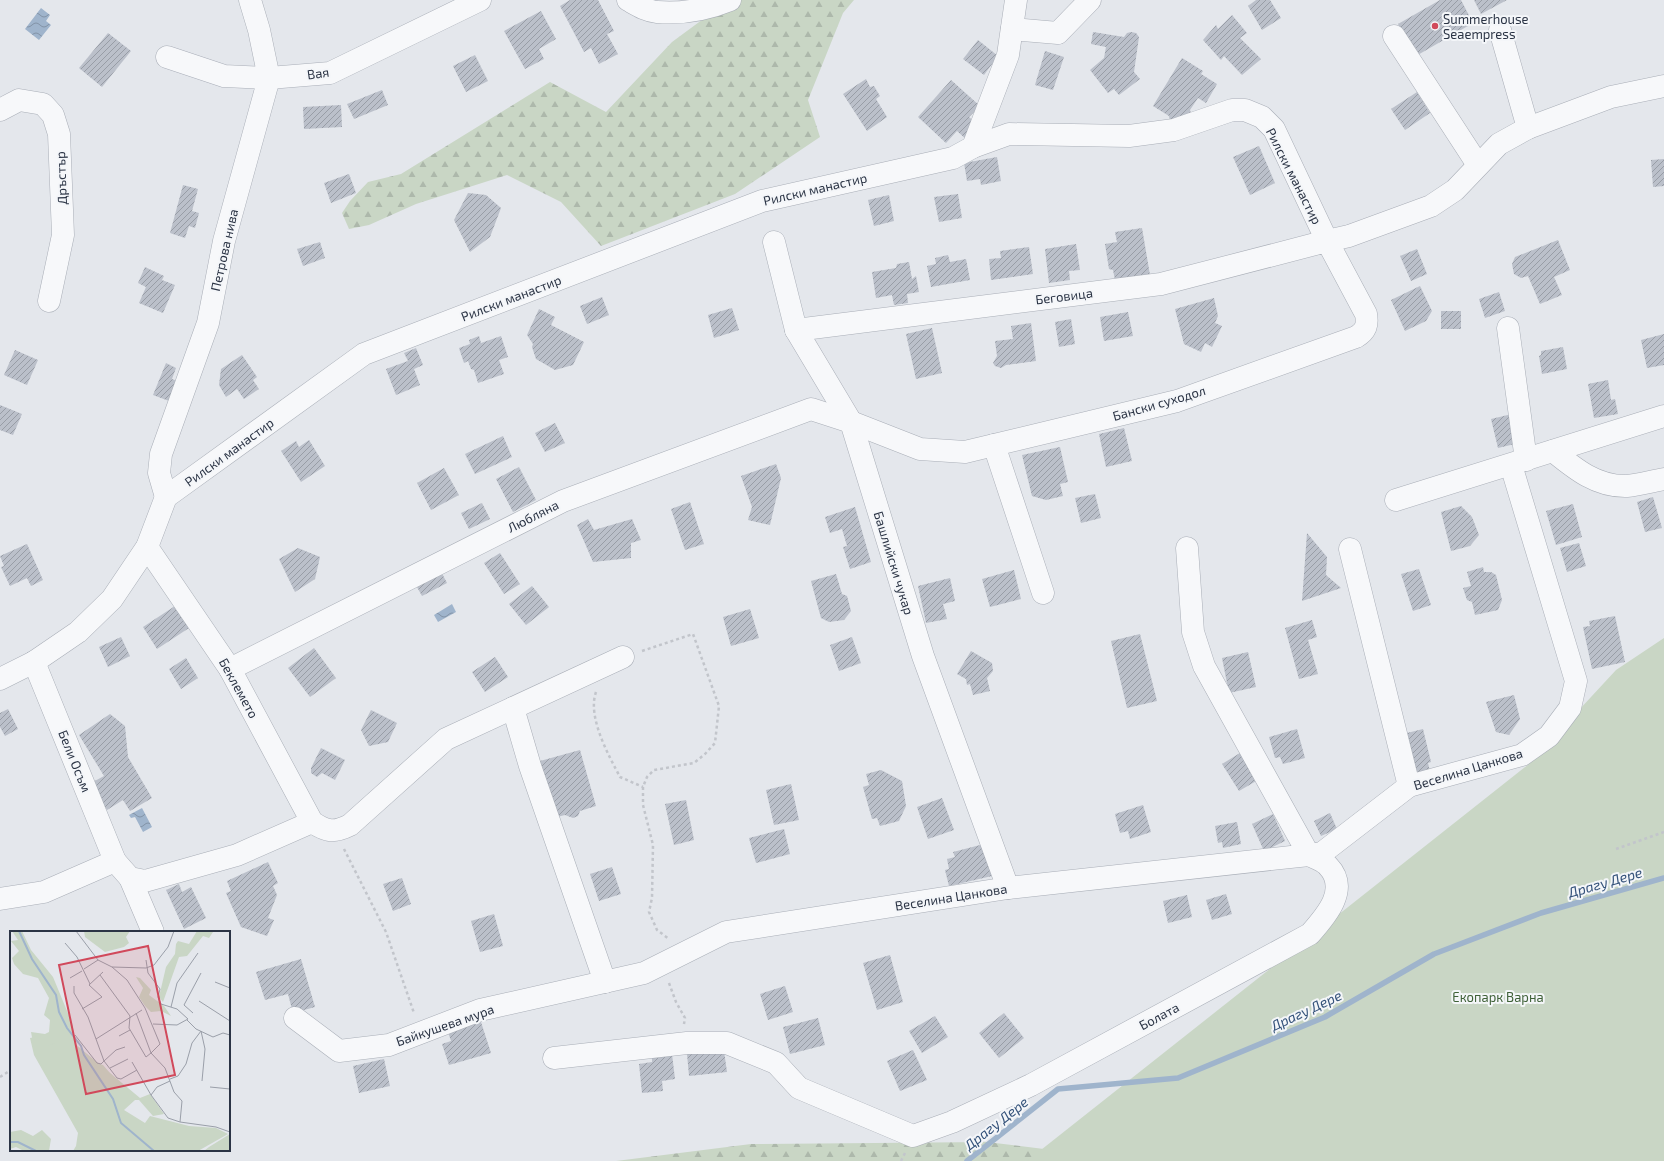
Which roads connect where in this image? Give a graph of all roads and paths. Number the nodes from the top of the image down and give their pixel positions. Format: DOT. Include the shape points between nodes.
graph roads {
  1 [pos="250,0"];
  2 [pos="480,0"];
  3 [pos="628,0"];
  4 [pos="730,0"];
  5 [pos="1016,0"];
  6 [pos="1090,0"];
  7 [pos="1012,29"];
  8 [pos="1500,30"];
  9 [pos="1394,36"];
  10 [pos="167,57"];
  11 [pos="269,78"];
  12 [pos="1664,86"];
  13 [pos="0,110"];
  14 [pos="1528,128"];
  15 [pos="973,147"];
  16 [pos="1478,165"];
  17 [pos="1327,241"];
  18 [pos="774,242"];
  19 [pos="49,301"];
  20 [pos="1508,328"];
  21 [pos="796,330"];
  22 [pos="1664,416"];
  23 [pos="851,422"];
  24 [pos="994,445"];
  25 [pos="1553,451"];
  26 [pos="1519,462"];
  27 [pos="1664,479"];
  28 [pos="166,497"];
  29 [pos="1396,500"];
  30 [pos="147,548"];
  31 [pos="1187,548"];
  32 [pos="1350,549"];
  33 [pos="1043,593"];
  34 [pos="623,657"];
  35 [pos="34,662"];
  36 [pos="230,669"];
  37 [pos="0,679"];
  38 [pos="598,688"];
  39 [pos="513,708"];
  40 [pos="1409,786"];
  41 [pos="643,787"];
  42 [pos="318,826"];
  43 [pos="1664,832"];
  44 [pos="1616,849"];
  45 [pos="1309,855"];
  46 [pos="115,861"];
  47 [pos="130,878"];
  48 [pos="1008,888"];
  49 [pos="0,899"];
  50 [pos="153,931"];
  51 [pos="685,952"];
  52 [pos="662,963"];
  53 [pos="605,982"];
  54 [pos="294,1018"];
  55 [pos="421,1033"];
  56 [pos="670,1045"];
  57 [pos="554,1058"];
  58 [pos="10,1071"];
  59 [pos="0,1077"];
  1 -- 11 [label="street, Петрова нива"];
  2 -- 11 [label="street, Вая" via="330,73"];
  3 -- 4 [label="street" via="656,12 713,7"];
  5 -- 7 [label="street"];
  6 -- 7 [label="street" via="1058,33"];
  7 -- 15 [label="street" via="1008,55"];
  8 -- 14 [label="street"];
  9 -- 16 [label="street"];
  10 -- 11 [label="street, Вая" via="224,76"];
  11 -- 28 [label="street, Петрова нива" via="224,241 208,323 161,454 159,473"];
  12 -- 14 [label="street" via="1611,97"];
  13 -- 19 [label="street, Дръстър" via="19,100 43,104 53,115 60,134 63,235"];
  14 -- 16 [label="street" via="1499,144"];
  15 -- 17 [label="street, Рилски манастир" via="1009,134 1137,135 1174,130 1232,110 1245,110 1262,118 1274,129"];
  15 -- 28 [label="street, Рилски манастир" via="953,158 762,201 364,354"];
  16 -- 17 [label="street" via="1455,190 1431,206 1349,236"];
  17 -- 21 [label="street, Беговица" via="1162,284"];
  17 -- 24 [label="street, Бански суходол" via="1366,314 1368,322 1364,332 1356,337 1177,401"];
  18 -- 21 [label="street, Башлийски чукар"];
  20 -- 26 [label="street, Веселина Цанкова"];
  21 -- 23 [label="street, Башлийски чукар"];
  22 -- 25 [label="street"];
  23 -- 24 [label="street, Бански суходол" via="920,450 965,452"];
  23 -- 36 [label="street, Любляна" via="811,409 563,501"];
  23 -- 48 [label="street, Башлийски чукар" via="923,656"];
  24 -- 33 [label="street"];
  25 -- 26 [label="street"];
  25 -- 27 [label="street" via="1574,468 1600,483 1627,486"];
  26 -- 29 [label="street"];
  26 -- 40 [label="street, Веселина Цанкова" via="1576,681 1570,708 1549,736 1522,755"];
  28 -- 30 [label="street"];
  30 -- 35 [label="street" via="112,599 78,632"];
  30 -- 36 [label="street, Беклемето"];
  31 -- 45 [label="street" via="1193,632 1204,666"];
  32 -- 40 [label="street"];
  34 -- 39 [label="street"];
  34 -- 41 [label="path" via="693,634 719,706 715,744 694,763 654,770 647,777"];
  35 -- 37 [label="street"];
  35 -- 46 [label="street, Бели Осъм"];
  36 -- 42 [label="street, Беклемето"];
  38 -- 41 [label="path" via="595,695 595,713 603,745 620,777"];
  39 -- 42 [label="street" via="446,738 350,825 340,830"];
  39 -- 53 [label="street" via="533,774"];
  40 -- 45 [label="street, Веселина Цанкова" via="1322,853"];
  41 -- 51 [label="path" via="643,805 653,845 652,898 649,912 657,930"];
  42 -- 47 [label="street" via="146,881"];
  42 -- 55 [label="path" via="344,850 386,932"];
  43 -- 44 [label="path"];
  45 -- 48 [label="street, Веселина Цанкова"];
  45 -- 56 [label="street, Болата" via="1328,865 1336,877 1338,890 1328,914 1310,934 1031,1085 952,1122 913,1136 799,1088 776,1063 727,1043"];
  46 -- 47 [label="street, Бели Осъм"];
  46 -- 49 [label="street" via="44,892"];
  47 -- 50 [label="street"];
  48 -- 51 [label="street, Веселина Цанкова" via="726,932"];
  51 -- 52 [label="street, Веселина Цанкова"];
  52 -- 53 [label="street, Веселина Цанкова" via="644,973"];
  52 -- 56 [label="path" via="676,1002 685,1018 681,1037"];
  53 -- 55 [label="street, Байкушева мура" via="480,1010"];
  54 -- 55 [label="street, Байкушева мура" via="339,1051 389,1045"];
  56 -- 57 [label="street"];
  58 -- 59 [label="path"];
}
